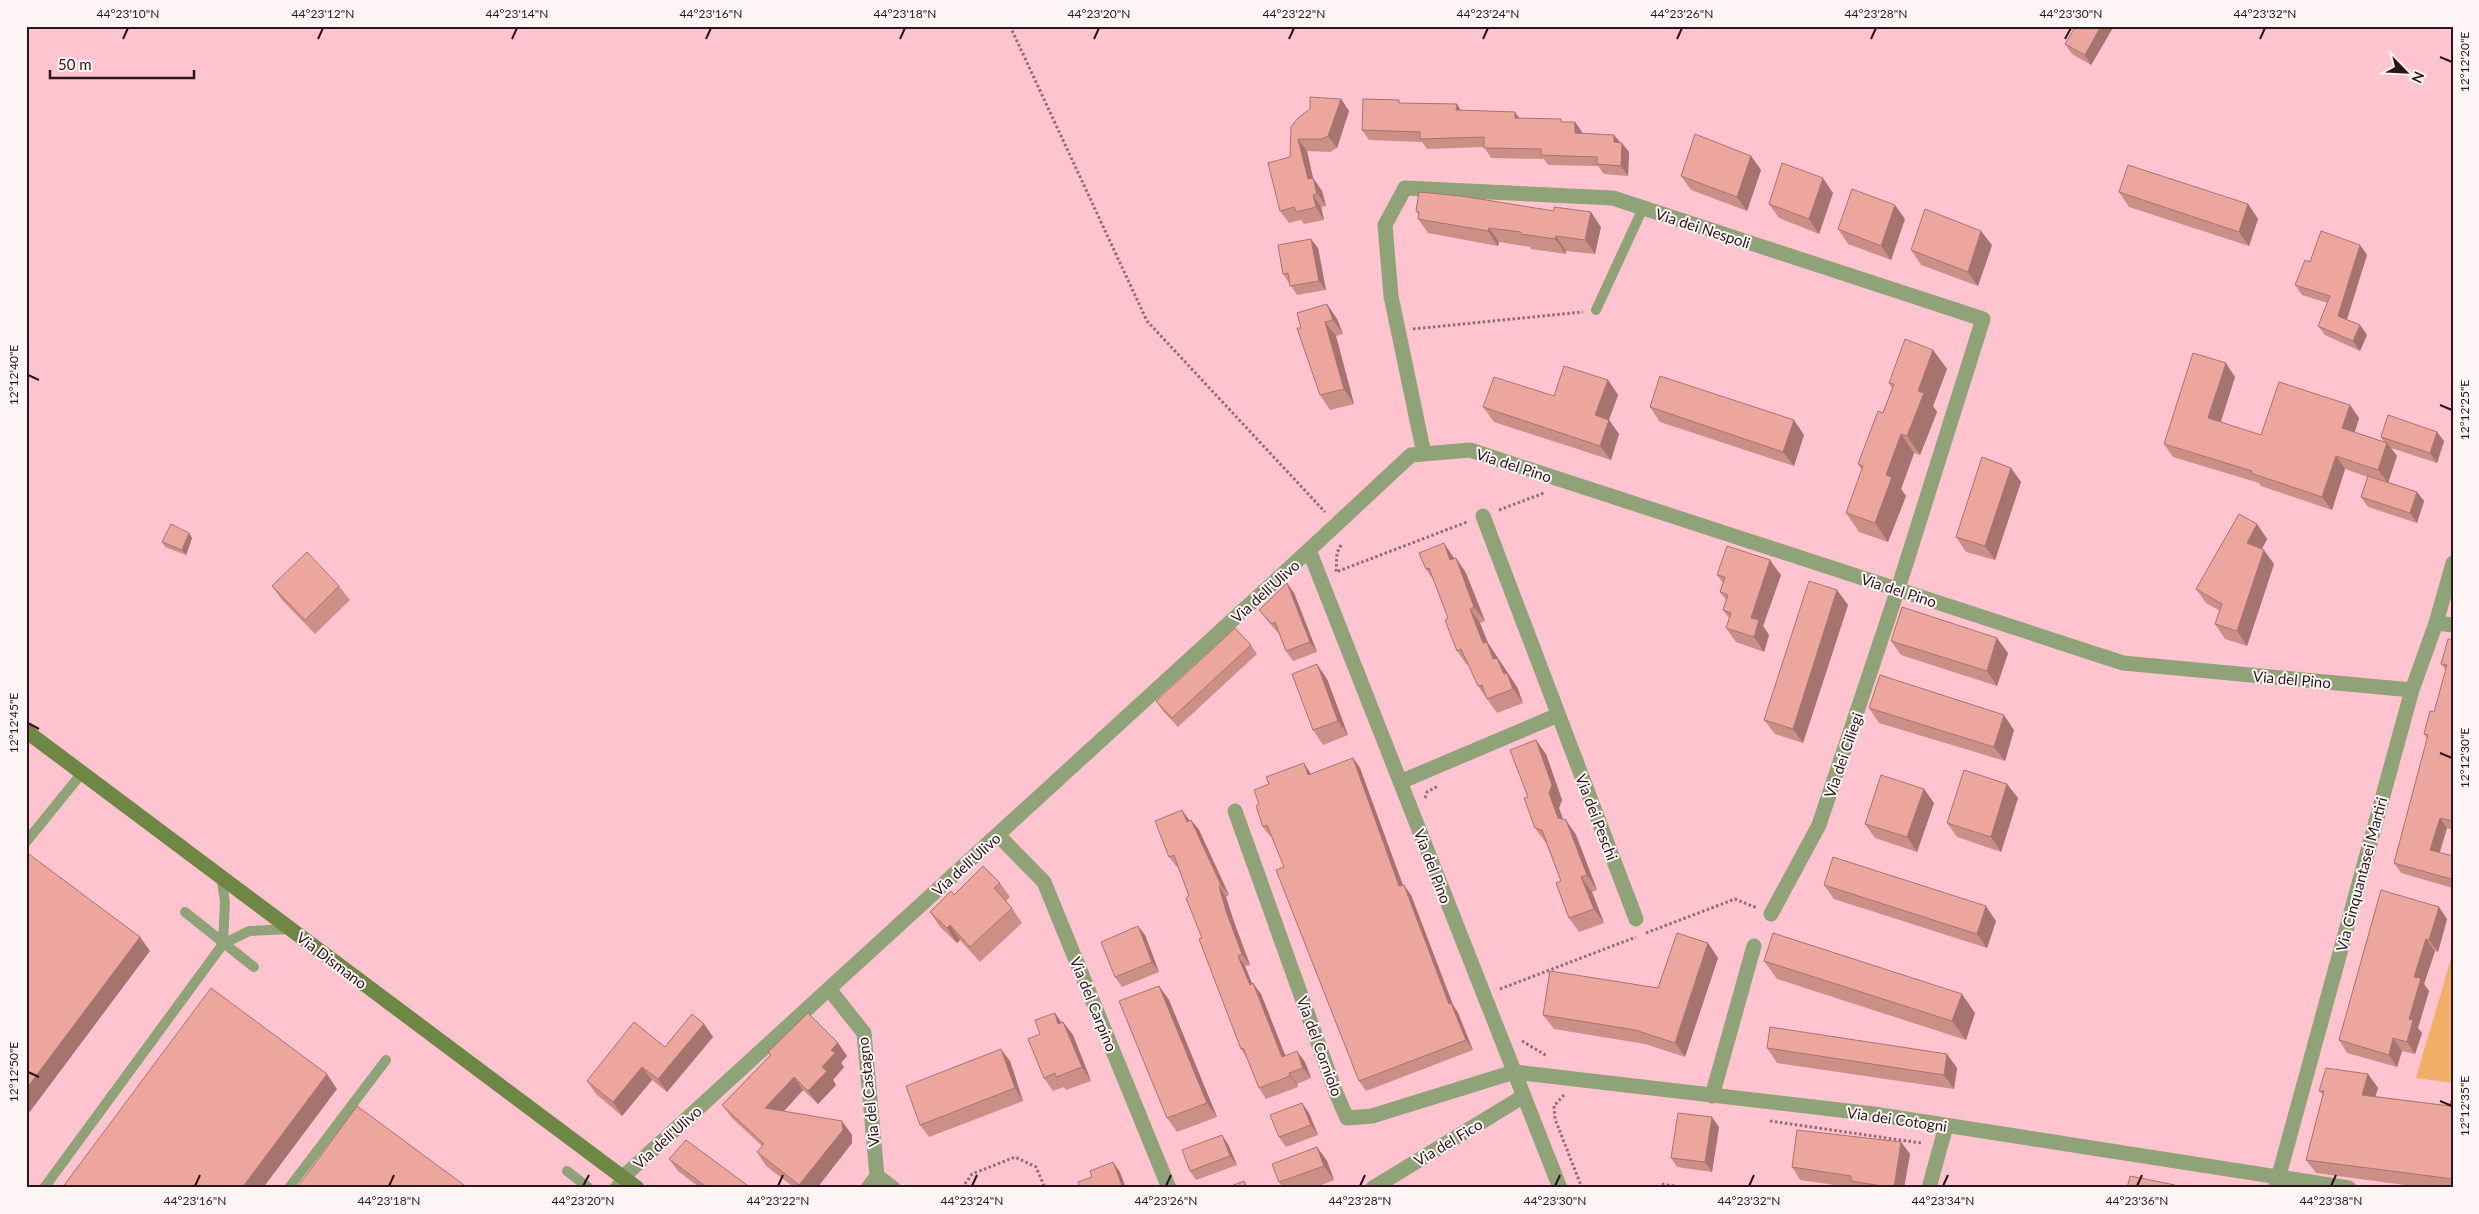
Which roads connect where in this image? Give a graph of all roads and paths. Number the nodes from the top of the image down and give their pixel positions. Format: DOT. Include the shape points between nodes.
graph roads {
  1 [pos="1010,26"];
  2 [pos="1643,208"];
  3 [pos="1596,310"];
  4 [pos="1398,330"];
  5 [pos="1424,454"];
  6 [pos="1571,483"];
  7 [pos="1326,514"];
  8 [pos="1483,516"];
  9 [pos="1346,537"];
  10 [pos="1309,550"];
  11 [pos="2453,563"];
  12 [pos="1898,589"];
  13 [pos="2436,623"];
  14 [pos="2453,625"];
  15 [pos="2412,690"];
  16 [pos="1558,715"];
  17 [pos="26,732"];
  18 [pos="82,773"];
  19 [pos="1400,782"];
  20 [pos="1235,811"];
  21 [pos="998,835"];
  22 [pos="26,842"];
  23 [pos="221,875"];
  24 [pos="185,912"];
  25 [pos="1771,914"];
  26 [pos="1636,919"];
  27 [pos="290,928"];
  28 [pos="223,944"];
  29 [pos="1754,946"];
  30 [pos="254,967"];
  31 [pos="829,989"];
  32 [pos="1497,991"];
  33 [pos="386,1060"];
  34 [pos="1514,1072"];
  35 [pos="1570,1092"];
  36 [pos="1524,1096"];
  37 [pos="1712,1096"];
  38 [pos="1769,1121"];
  39 [pos="1946,1126"];
  40 [pos="1921,1143"];
  41 [pos="567,1171"];
  42 [pos="619,1182"];
  43 [pos="872,1182"];
  44 [pos="2277,1183"];
  45 [pos="44,1188"];
  46 [pos="289,1188"];
  47 [pos="589,1188"];
  48 [pos="637,1188"];
  49 [pos="893,1188"];
  50 [pos="962,1188"];
  51 [pos="1045,1188"];
  52 [pos="1169,1188"];
  53 [pos="1373,1188"];
  54 [pos="1560,1188"];
  55 [pos="1582,1188"];
  56 [pos="1662,1188"];
  57 [pos="1688,1188"];
  58 [pos="1929,1188"];
  59 [pos="2349,1188"];
  1 -- 7 [label="path" via="1147,321"];
  2 -- 3 [label="lane"];
  2 -- 4 [label="street, Via dei Nespoli" via="1613,198 1405,188 1385,225 1391,296"];
  2 -- 12 [label="street, Via dei Nespoli" via="1983,319"];
  3 -- 4 [label="path"];
  4 -- 5 [label="street, Via dei Nespoli"];
  5 -- 6 [label="street, Via del Pino" via="1470,450"];
  5 -- 10 [label="street, Via del Pino" via="1411,455"];
  6 -- 8 [label="path"];
  6 -- 12 [label="street, Via del Pino"];
  8 -- 9 [label="path" via="1336,572 1337,553"];
  8 -- 16 [label="street, Via dei Peschi"];
  10 -- 19 [label="street, Via del Pino"];
  10 -- 21 [label="street, Via dell'Ulivo"];
  11 -- 13 [label="street, Via Cinquantasei Martiri"];
  12 -- 15 [label="street, Via del Pino" via="2123,663"];
  12 -- 25 [label="street, Via dei Ciliegi" via="1819,825"];
  13 -- 14 [label="street"];
  13 -- 15 [label="street, Via Cinquantasei Martiri"];
  15 -- 44 [label="street, Via Cinquantasei Martiri"];
  16 -- 19 [label="street"];
  16 -- 26 [label="street, Via dei Peschi"];
  17 -- 18 [label="main road, Via Dismano"];
  18 -- 22 [label="lane"];
  18 -- 23 [label="main road, Via Dismano"];
  19 -- 34 [label="street, Via del Pino"];
  20 -- 34 [label="street, Via del Corniolo" via="1347,1118 1372,1116"];
  21 -- 31 [label="street, Via dell'Ulivo"];
  21 -- 52 [label="street, Via del Carpino" via="1044,882"];
  23 -- 27 [label="main road, Via Dismano"];
  23 -- 28 [label="lane" via="225,902"];
  24 -- 28 [label="lane"];
  25 -- 32 [label="path" via="1735,899"];
  27 -- 28 [label="lane" via="249,931"];
  27 -- 42 [label="main road, Via Dismano"];
  28 -- 30 [label="lane"];
  28 -- 45 [label="lane"];
  29 -- 37 [label="street"];
  31 -- 42 [label="street, Via dell'Ulivo"];
  31 -- 43 [label="street, Via del Castagno" via="864,1033"];
  33 -- 46 [label="lane"];
  34 -- 36 [label="street, Via del Pino"];
  34 -- 37 [label="street, Via dei Cotogni"];
  35 -- 55 [label="path" via="1561,1096 1554,1106 1555,1119"];
  36 -- 53 [label="street, Via del Fico"];
  36 -- 54 [label="street, Via del Pino"];
  37 -- 39 [label="street, Via dei Cotogni" via="1874,1114"];
  38 -- 40 [label="path"];
  39 -- 44 [label="street, Via dei Cotogni"];
  39 -- 58 [label="street"];
  41 -- 47 [label="lane"];
  42 -- 48 [label="main road, Via Dismano"];
  43 -- 49 [label="street, Via del Castagno"];
  44 -- 59 [label="street, Via dei Cotogni"];
  50 -- 51 [label="path" via="972,1174 1015,1157 1036,1167"];
  56 -- 57 [label="path" via="1661,1184"];
}
